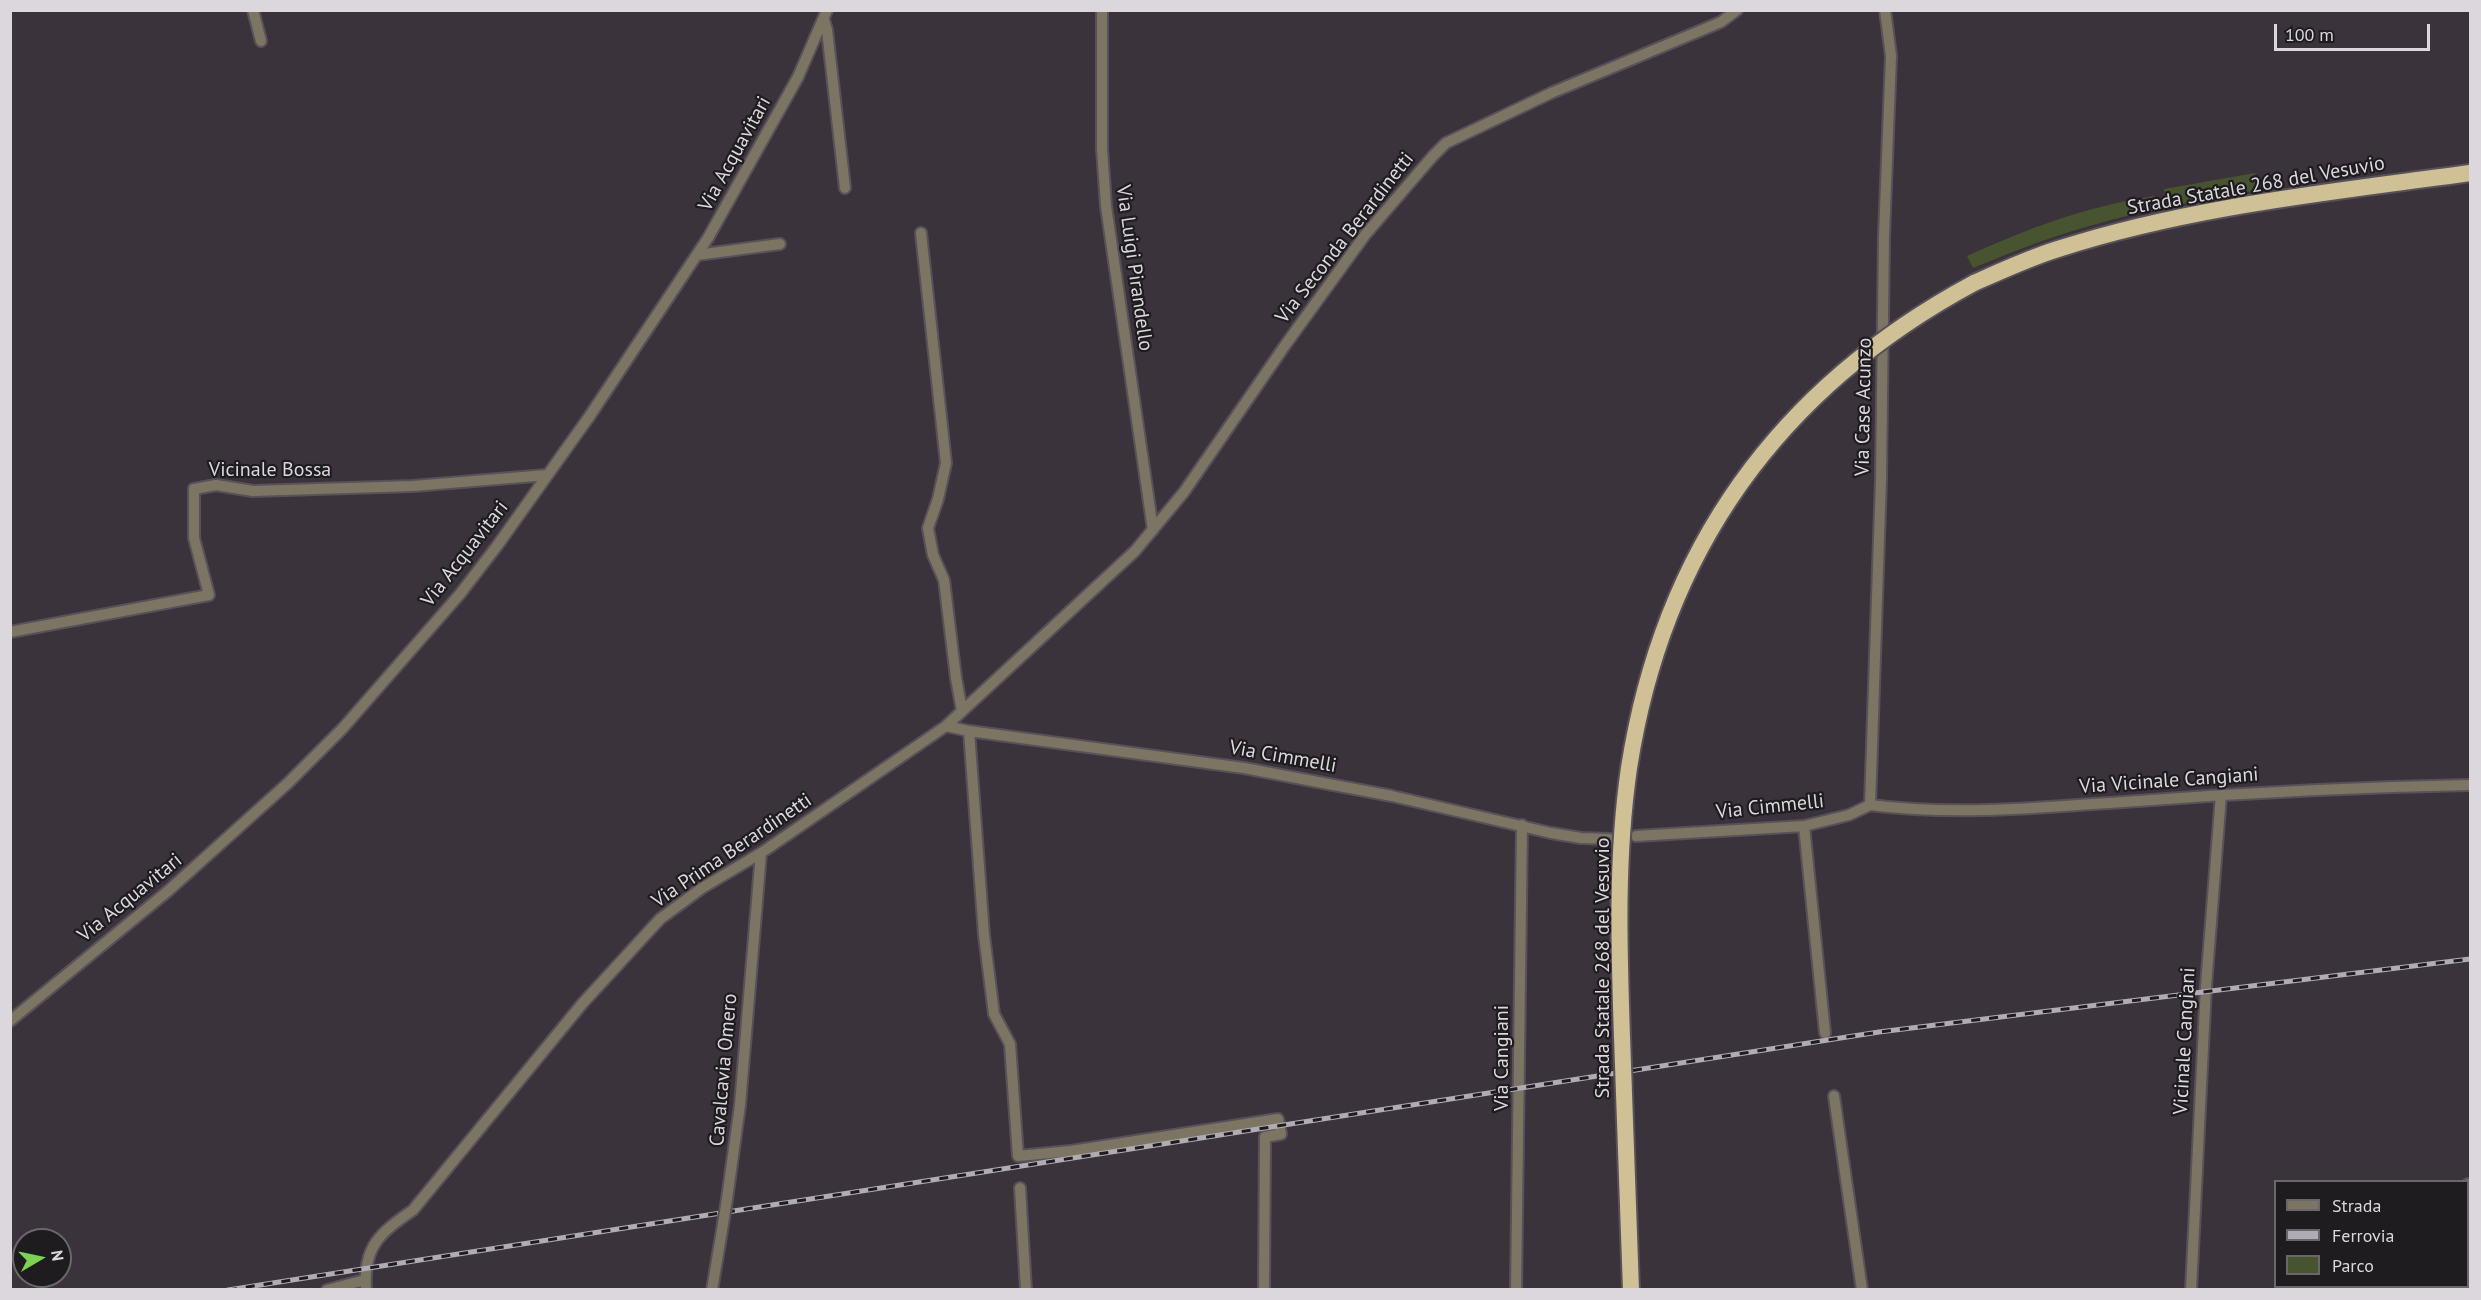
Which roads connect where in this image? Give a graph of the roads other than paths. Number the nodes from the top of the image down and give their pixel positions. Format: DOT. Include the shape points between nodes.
graph roads {
  1 [pos="253,10"];
  2 [pos="1102,10"];
  3 [pos="1737,10"];
  4 [pos="1885,10"];
  5 [pos="825,15"];
  6 [pos="261,41"];
  7 [pos="2470,173"];
  8 [pos="845,188"];
  9 [pos="921,233"];
  10 [pos="780,244"];
  11 [pos="697,255"];
  12 [pos="547,475"];
  13 [pos="1153,530"];
  14 [pos="10,632"];
  15 [pos="962,711"];
  16 [pos="946,726"];
  17 [pos="969,732"];
  18 [pos="2470,785"];
  19 [pos="2221,795"];
  20 [pos="1869,805"];
  21 [pos="1522,825"];
  22 [pos="1804,826"];
  23 [pos="1636,836"];
  24 [pos="1610,838"];
  25 [pos="761,853"];
  26 [pos="10,1021"];
  27 [pos="1825,1033"];
  28 [pos="1834,1096"];
  29 [pos="1020,1188"];
  30 [pos="366,1285"];
  31 [pos="1264,1288"];
  32 [pos="327,1290"];
  33 [pos="712,1290"];
  34 [pos="1026,1290"];
  35 [pos="1516,1290"];
  36 [pos="1631,1290"];
  37 [pos="1862,1290"];
  38 [pos="2191,1290"];
  1 -- 6 [label="street"];
  2 -- 13 [label="street, Via Luigi Pirandello" via="1106,206"];
  3 -- 13 [label="street, Via Seconda Berardinetti" via="1711,26 1551,93 1446,143 1365,235"];
  4 -- 20 [label="street, Via Case Acunzo" via="1891,56"];
  5 -- 8 [label="street"];
  5 -- 11 [label="street, Via Acquavitari" via="787,96"];
  7 -- 36 [label="highway, Strada Statale 268 del Vesuvio, bridge" via="2239,206 2056,249 1974,284 1903,325 1808,402 1749,472 1709,531 1661,636 1629,771 1621,853 1620,993"];
  9 -- 15 [label="street" via="946,463 928,528 933,555 944,580"];
  10 -- 11 [label="street"];
  11 -- 12 [label="street, Via Acquavitari"];
  12 -- 14 [label="street, Vicinale Bossa" via="413,486 253,491 216,485 194,489 194,538 209,595"];
  12 -- 26 [label="street, Via Acquavitari" via="460,594 288,783 204,860"];
  13 -- 15 [label="street, Via Prima Berardinetti" via="1127,559"];
  15 -- 16 [label="street, Via Prima Berardinetti"];
  16 -- 17 [label="street, Via Cimmelli"];
  16 -- 25 [label="street, Via Prima Berardinetti"];
  17 -- 21 [label="street, Via Cimmelli" via="1244,768"];
  17 -- 31 [label="street" via="984,935 994,1014 1010,1044 1018,1156 1278,1119 1281,1134 1265,1137"];
  18 -- 19 [label="street, Via Vicinale Cangiani"];
  19 -- 20 [label="street, Via Vicinale Cangiani" via="2007,810 1914,810"];
  19 -- 38 [label="street, Vicinale Cangiani" via="2205,991"];
  20 -- 22 [label="street, Via Cimmelli" via="1850,815"];
  21 -- 24 [label="street, Via Cimmelli" via="1581,838"];
  21 -- 35 [label="street, Via Cangiani"];
  22 -- 23 [label="street, Via Cimmelli"];
  22 -- 27 [label="street"];
  25 -- 30 [label="street, Via Prima Berardinetti" via="702,888 660,919 628,951 413,1210 374,1242"];
  25 -- 33 [label="street, Cavalcavia Omero, bridge" via="740,1105"];
  28 -- 37 [label="street"];
  29 -- 34 [label="street"];
  30 -- 32 [label="street, Via Prima Berardinetti"];
}
